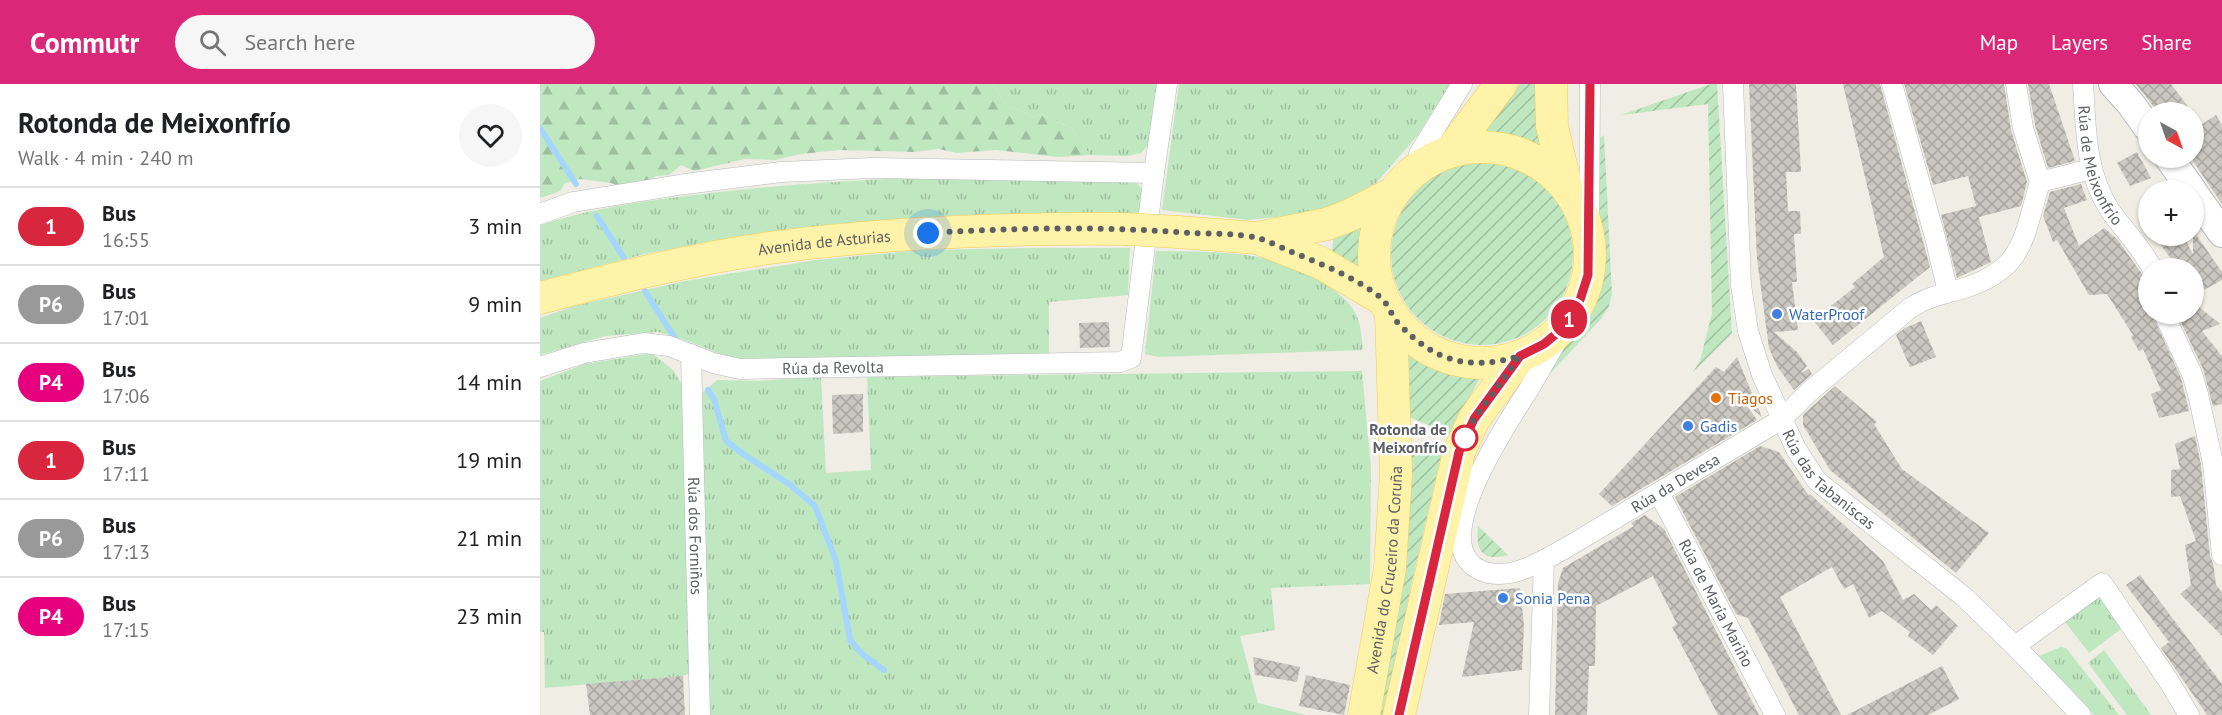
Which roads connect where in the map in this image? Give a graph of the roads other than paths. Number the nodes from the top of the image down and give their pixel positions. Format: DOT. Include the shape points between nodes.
graph roads {
  1 [pos="1167,84"];
  2 [pos="1462,84"];
  3 [pos="1501,84"];
  4 [pos="1551,84"];
  5 [pos="1590,84"];
  6 [pos="1733,84"];
  7 [pos="1892,84"];
  8 [pos="2016,84"];
  9 [pos="2083,84"];
  10 [pos="2113,84"];
  11 [pos="2138,114"];
  12 [pos="1450,152"];
  13 [pos="1418,168"];
  14 [pos="2091,169"];
  15 [pos="1154,173"];
  16 [pos="2040,182"];
  17 [pos="1566,187"];
  18 [pos="1392,194"];
  19 [pos="2204,207"];
  20 [pos="540,214"];
  21 [pos="2222,233"];
  22 [pos="1257,238"];
  23 [pos="1589,243"];
  24 [pos="2145,258"];
  25 [pos="1948,292"];
  26 [pos="540,298"];
  27 [pos="1387,307"];
  28 [pos="1570,317"];
  29 [pos="2169,324"];
  30 [pos="691,354"];
  31 [pos="1520,356"];
  32 [pos="540,367"];
  33 [pos="1782,419"];
  34 [pos="1659,493"];
  35 [pos="2222,555"];
  36 [pos="1544,560"];
  37 [pos="2015,646"];
  38 [pos="700,715"];
  39 [pos="1364,715"];
  40 [pos="1399,715"];
  41 [pos="1539,715"];
  42 [pos="1775,715"];
  43 [pos="2081,715"];
  44 [pos="2189,715"];
  1 -- 15 [label="street"];
  2 -- 13 [label="street" via="1419,154"];
  3 -- 12 [label="main road"];
  4 -- 17 [label="main road" via="1552,126"];
  5 -- 23 [label="street"];
  6 -- 33 [label="street, Rúa das Tabaniscas" via="1744,309 1754,355"];
  7 -- 25 [label="street"];
  8 -- 16 [label="street" via="2023,128"];
  9 -- 14 [label="street, Rúa de Meixonfrío"];
  10 -- 11 [label="main road"];
  12 -- 13 [label="main road"];
  12 -- 17 [label="main road" via="1476,147 1518,153 1541,165"];
  13 -- 18 [label="main road"];
  14 -- 16 [label="street"];
  14 -- 24 [label="street, Rúa de Meixonfrío" via="2108,207"];
  15 -- 20 [label="street" via="873,168 781,172 573,202"];
  15 -- 30 [label="street, Rúa da Revolta" via="1131,358 1120,362 740,369"];
  16 -- 25 [label="street, Rúa da Devesa" via="2024,242 2014,257 1984,281"];
  17 -- 23 [label="main road" via="1579,208"];
  18 -- 22 [label="main road, Avenida de Asturias" via="1327,224"];
  18 -- 27 [label="main road, Avenida do Cruceiro da Coruña" via="1379,222 1373,253 1376,279"];
  19 -- 21 [label="main road"];
  22 -- 26 [label="main road, Avenida de Asturias, bridge" via="1126,229 1034,228 822,242 691,262"];
  22 -- 27 [label="main road, Avenida de Asturias" via="1322,263"];
  23 -- 28 [label="main road" via="1588,275"];
  25 -- 33 [label="street, Rúa da Devesa" via="1910,308"];
  27 -- 31 [label="main road" via="1414,340 1448,358 1483,364"];
  27 -- 39 [label="main road, Avenida do Cruceiro da Coruña" via="1396,474 1390,568"];
  28 -- 31 [label="main road" via="1544,344"];
  28 -- 36 [label="street, Rúa da Devesa" via="1484,465 1460,536 1465,557 1484,572 1510,572"];
  29 -- 35 [label="street" via="2198,394 2213,463"];
  30 -- 32 [label="street, Rúa da Revolta" via="644,343 584,353"];
  30 -- 38 [label="street, Rúa dos Forniños"];
  31 -- 40 [label="main road" via="1474,419 1459,452"];
  33 -- 34 [label="street, Rúa da Devesa"];
  33 -- 37 [label="street, Rúa das Tabaniscas" via="1817,482 1954,588"];
  34 -- 36 [label="street, Rúa da Devesa"];
  34 -- 42 [label="street, Rúa de María Mariño"];
  36 -- 41 [label="street"];
  37 -- 43 [label="street, Rúa das Tabaniscas"];
  37 -- 44 [label="street" via="2102,584"];
}
